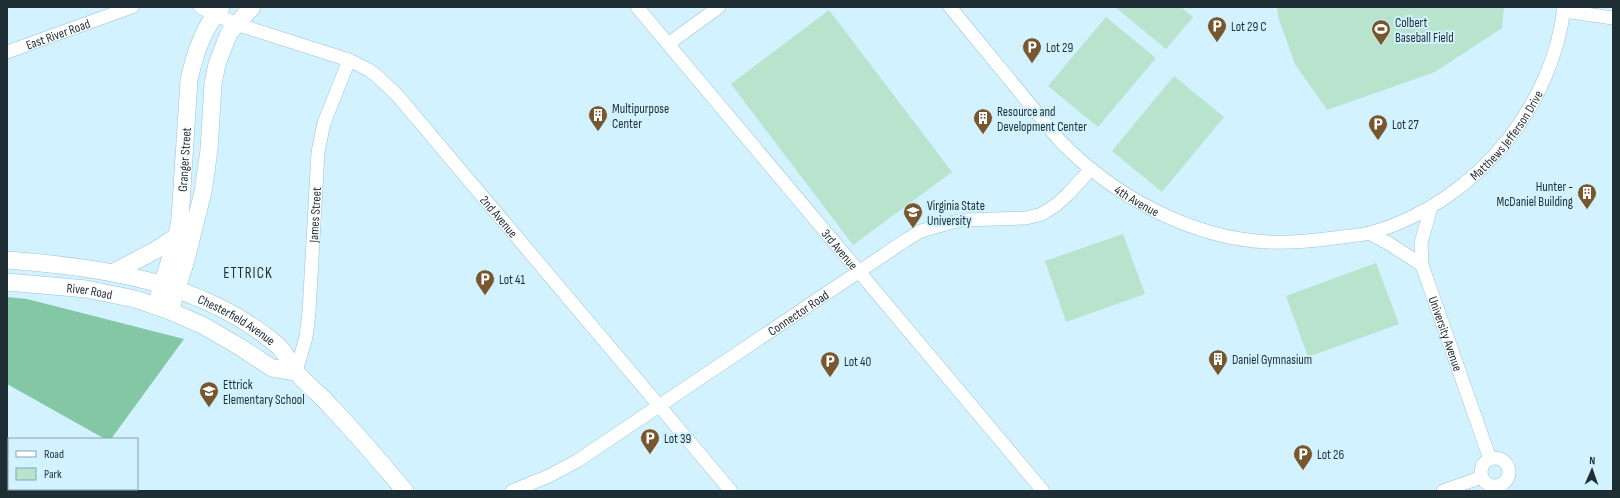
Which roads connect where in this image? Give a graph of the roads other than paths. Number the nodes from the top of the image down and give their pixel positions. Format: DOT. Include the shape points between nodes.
graph roads {
  1 [pos="132,7"];
  2 [pos="252,7"];
  3 [pos="637,7"];
  4 [pos="719,7"];
  5 [pos="950,7"];
  6 [pos="212,9"];
  7 [pos="1564,9"];
  8 [pos="1613,18"];
  9 [pos="236,24"];
  10 [pos="668,44"];
  11 [pos="7,52"];
  12 [pos="349,60"];
  13 [pos="1091,169"];
  14 [pos="1431,207"];
  15 [pos="1397,223"];
  16 [pos="1369,233"];
  17 [pos="177,236"];
  18 [pos="7,260"];
  19 [pos="1422,265"];
  20 [pos="859,270"];
  21 [pos="114,272"];
  22 [pos="7,282"];
  23 [pos="170,286"];
  24 [pos="163,308"];
  25 [pos="296,372"];
  26 [pos="659,405"];
  27 [pos="1490,459"];
  28 [pos="1482,477"];
  29 [pos="1501,488"];
  30 [pos="405,491"];
  31 [pos="512,491"];
  32 [pos="731,491"];
  33 [pos="1043,491"];
  34 [pos="1443,491"];
  1 -- 11 [label="street, East River Road"];
  2 -- 9 [label="main road"];
  3 -- 10 [label="street, 3rd Avenue"];
  4 -- 10 [label="street"];
  5 -- 13 [label="street, 4th Avenue" via="1054,133"];
  6 -- 9 [label="street, 2nd Avenue"];
  6 -- 17 [label="main road, Granger Street" via="189,80 182,198"];
  7 -- 8 [label="street"];
  7 -- 14 [label="street, Matthews Jefferson Drive" via="1553,57 1532,103 1517,127 1484,166"];
  9 -- 12 [label="street, 2nd Avenue"];
  9 -- 23 [label="main road, Granger Street" via="216,64 204,192 191,242"];
  10 -- 20 [label="street, 3rd Avenue"];
  12 -- 25 [label="street, James Street" via="320,137 309,312 306,337"];
  12 -- 26 [label="street, 2nd Avenue" via="378,77 397,96"];
  13 -- 16 [label="street, 4th Avenue" via="1157,211 1186,224 1229,236 1268,242 1289,242"];
  13 -- 20 [label="street, Connector Road" via="1068,194 1042,214 1026,218 964,220 934,226 906,240"];
  14 -- 15 [label="street, Matthews Jefferson Drive"];
  14 -- 19 [label="street, University Avenue" via="1421,243"];
  15 -- 16 [label="street, 4th Avenue"];
  16 -- 19 [label="street"];
  17 -- 21 [label="main road"];
  17 -- 23 [label="main road, Granger Street"];
  18 -- 21 [label="main road, River Road" via="54,263"];
  19 -- 27 [label="street, University Avenue"];
  20 -- 26 [label="street, Connector Road"];
  20 -- 33 [label="street, 3rd Avenue"];
  21 -- 23 [label="main road, River Road"];
  22 -- 24 [label="main road, River Road" via="109,293"];
  23 -- 24 [label="main road, Granger Street"];
  23 -- 25 [label="main road, Chesterfield Avenue" via="228,312 255,328 285,351"];
  24 -- 25 [label="main road, Chesterfield Avenue" via="219,334 272,368"];
  25 -- 30 [label="main road, Chesterfield Avenue" via="330,405"];
  26 -- 31 [label="street, Connector Road" via="563,469"];
  26 -- 32 [label="street, 2nd Avenue"];
  27 -- 28 [label="street" via="1483,465"];
  27 -- 29 [label="street" via="1504,460 1508,465 1508,478"];
  28 -- 29 [label="street" via="1487,484"];
  28 -- 34 [label="street"];
}
